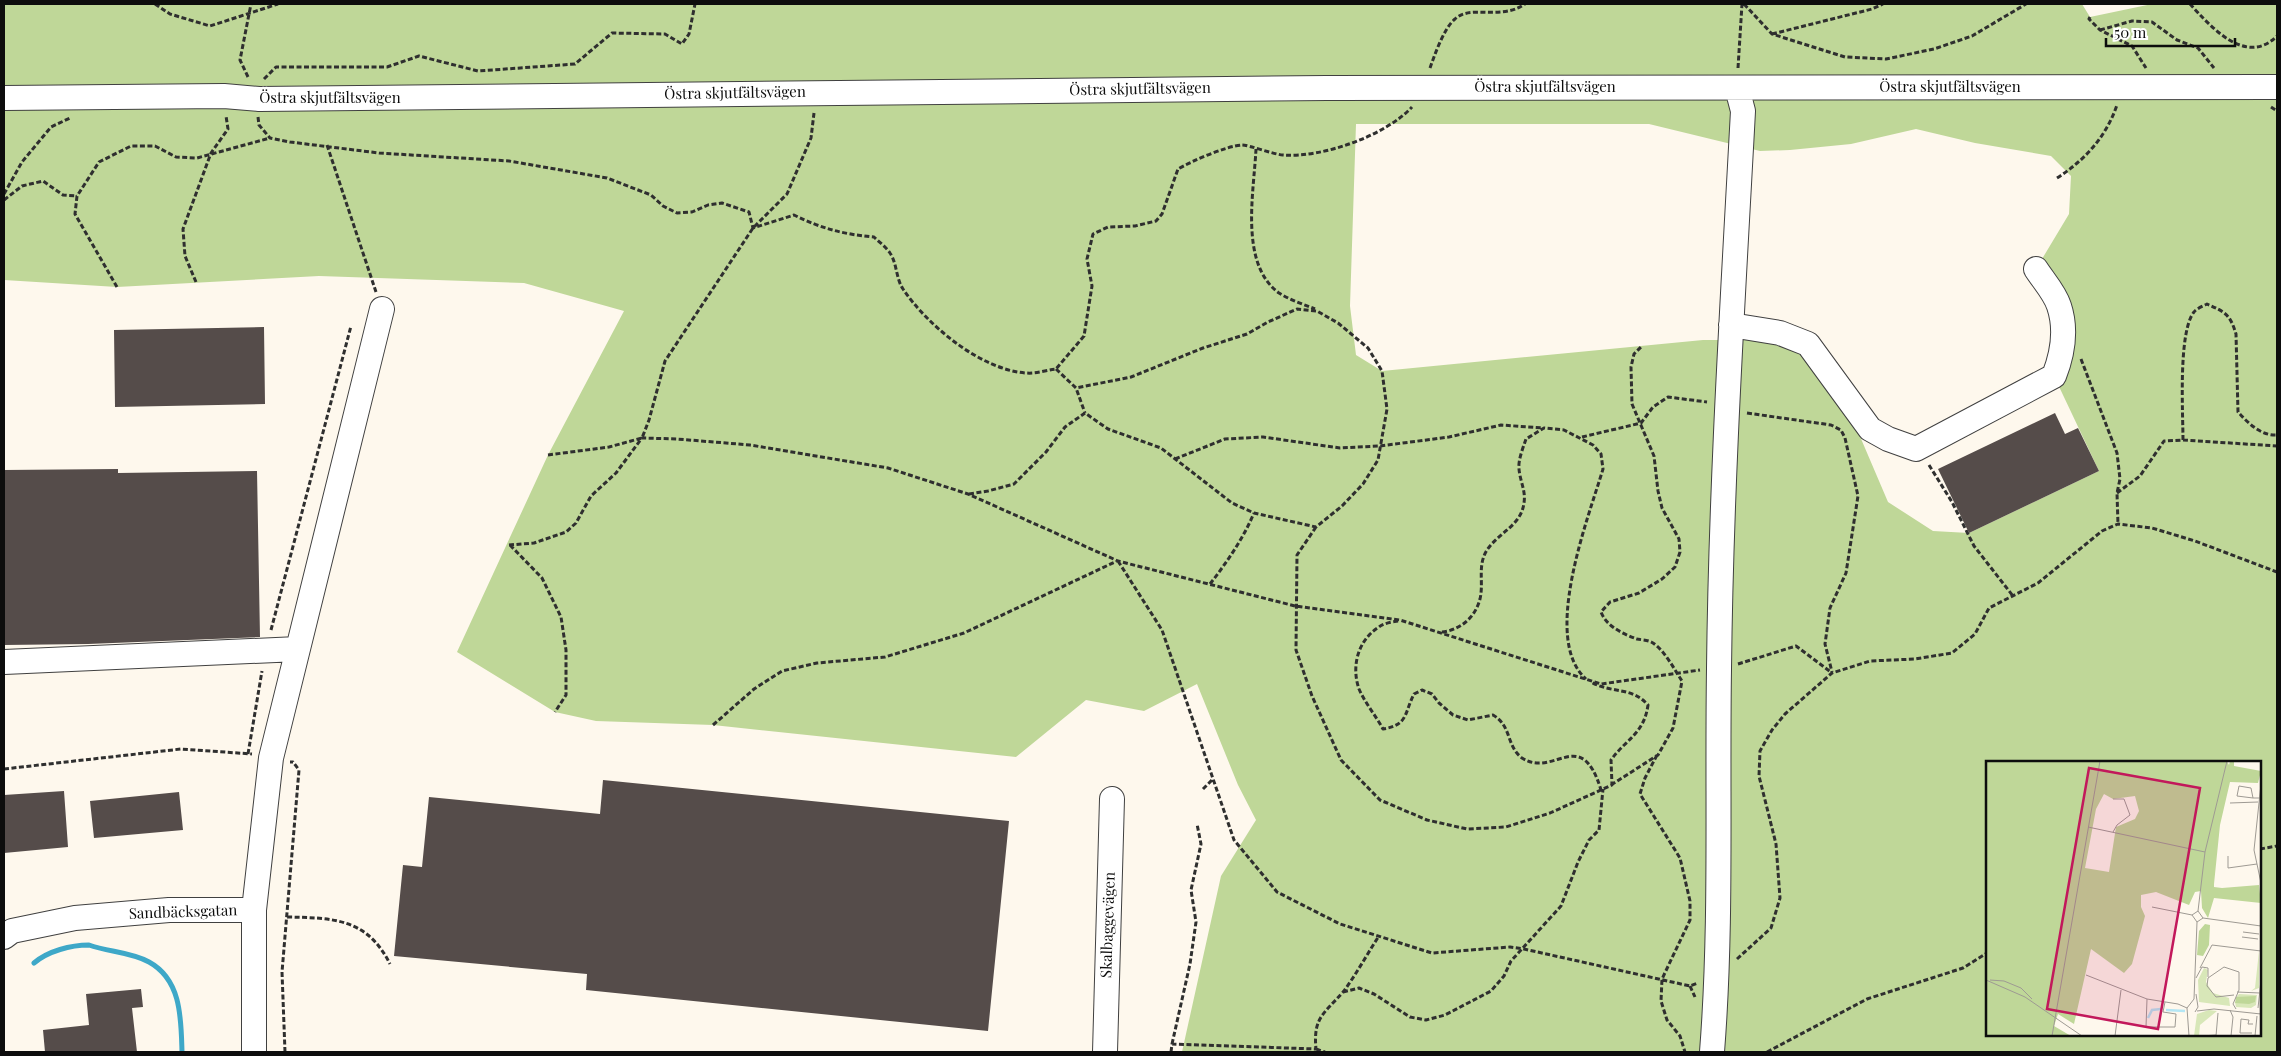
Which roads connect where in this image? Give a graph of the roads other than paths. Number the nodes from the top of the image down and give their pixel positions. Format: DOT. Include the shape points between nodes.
graph roads {
  1 [pos="2277,87"];
  2 [pos="1737,88"];
  3 [pos="15,98"];
  4 [pos="2036,269"];
  5 [pos="382,309"];
  6 [pos="1731,325"];
  7 [pos="298,649"];
  8 [pos="4,662"];
  9 [pos="1112,798"];
  10 [pos="254,910"];
  11 [pos="4,937"];
  12 [pos="254,1052"];
  13 [pos="1105,1052"];
  14 [pos="1712,1052"];
  1 -- 2 [label="street, Östra skjutfältsvägen"];
  2 -- 3 [label="street, Östra skjutfältsvägen" via="1423,87 259,99 224,96"];
  2 -- 6 [label="street" via="1743,111"];
  4 -- 6 [label="street" via="2059,305 2064,332 2062,354 2054,376 1916,449 1870,429 1808,344 1780,333"];
  5 -- 7 [label="street"];
  6 -- 14 [label="street" via="1719,667 1718,974"];
  7 -- 8 [label="street"];
  7 -- 10 [label="street" via="271,758"];
  9 -- 13 [label="street, Skalbaggevägen"];
  10 -- 11 [label="street, Sandbäcksgatan" via="169,910 75,918 12,931"];
  10 -- 12 [label="street, Sandbäcksgatan"];
}
